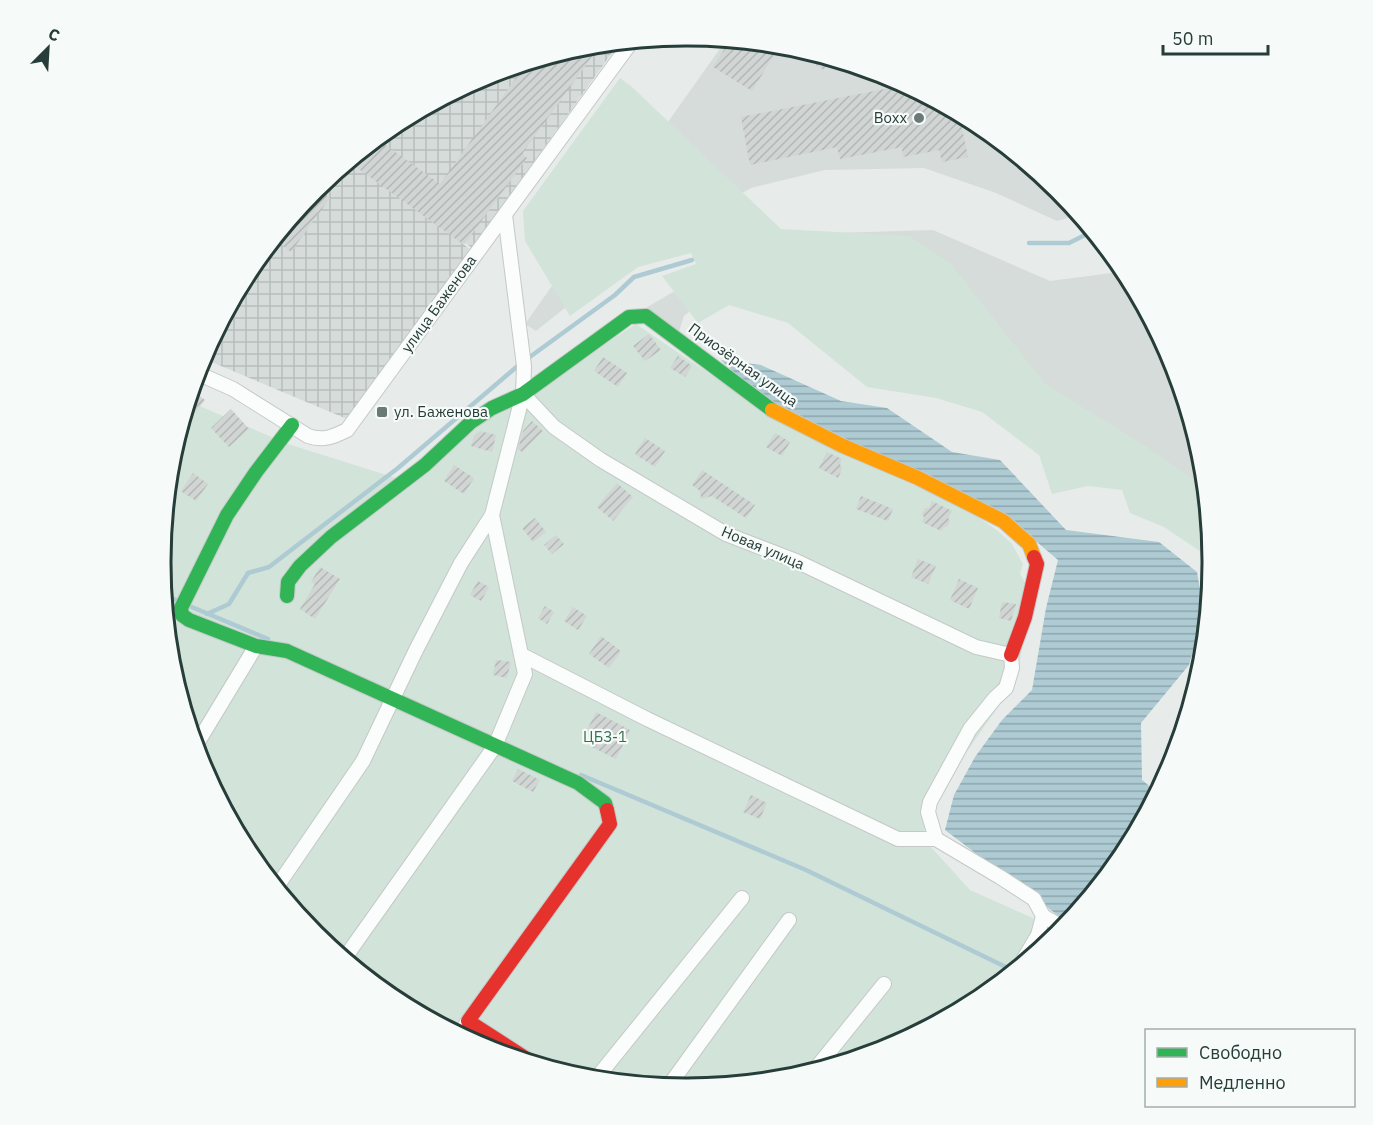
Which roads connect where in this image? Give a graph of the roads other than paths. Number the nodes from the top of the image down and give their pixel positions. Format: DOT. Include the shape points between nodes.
graph roads {
  1 [pos="625,50"];
  2 [pos="505,215"];
  3 [pos="205,377"];
  4 [pos="523,394"];
  5 [pos="292,425"];
  6 [pos="492,515"];
  7 [pos="287,596"];
  8 [pos="256,646"];
  9 [pos="522,655"];
  10 [pos="1011,655"];
  11 [pos="393,700"];
  12 [pos="201,737"];
  13 [pos="495,746"];
  14 [pos="936,839"];
  15 [pos="281,881"];
  16 [pos="742,898"];
  17 [pos="1043,916"];
  18 [pos="789,920"];
  19 [pos="1055,923"];
  20 [pos="1032,945"];
  21 [pos="349,952"];
  22 [pos="884,984"];
  23 [pos="468,1021"];
  24 [pos="464,1028"];
  25 [pos="504,1045"];
  26 [pos="823,1060"];
  27 [pos="602,1071"];
  28 [pos="675,1078"];
  1 -- 2 [label="street, улица Баженова"];
  2 -- 4 [label="street" via="524,366"];
  2 -- 5 [label="street, улица Баженова" via="347,430 319,440"];
  3 -- 5 [label="street, улица Баженова"];
  4 -- 6 [label="street"];
  4 -- 7 [label="street, Приозёрная улица" via="471,422 425,465 331,537 288,582"];
  4 -- 10 [label="street, Новая улица" via="554,427 601,460 726,534 796,561 976,647"];
  4 -- 10 [label="street, Приозёрная улица" via="629,317 646,316 777,415 1003,521 1029,544 1037,564 1025,617"];
  5 -- 8 [label="street" via="227,515 181,608 182,615 189,620"];
  6 -- 9 [label="street"];
  6 -- 11 [label="street" via="461,563"];
  8 -- 11 [label="street" via="287,651"];
  8 -- 12 [label="street"];
  9 -- 13 [label="street" via="525,674"];
  9 -- 14 [label="street" via="898,839"];
  10 -- 14 [label="street" via="1006,688 970,729 930,802 928,812"];
  11 -- 13 [label="street"];
  11 -- 15 [label="street" via="363,761"];
  13 -- 21 [label="street"];
  13 -- 23 [label="street" via="578,783 606,803 610,824"];
  14 -- 17 [label="street" via="1034,899"];
  16 -- 27 [label="street"];
  17 -- 19 [label="street"];
  17 -- 20 [label="street"];
  18 -- 28 [label="street"];
  22 -- 26 [label="street"];
  23 -- 24 [label="street"];
  23 -- 25 [label="street"];
}
